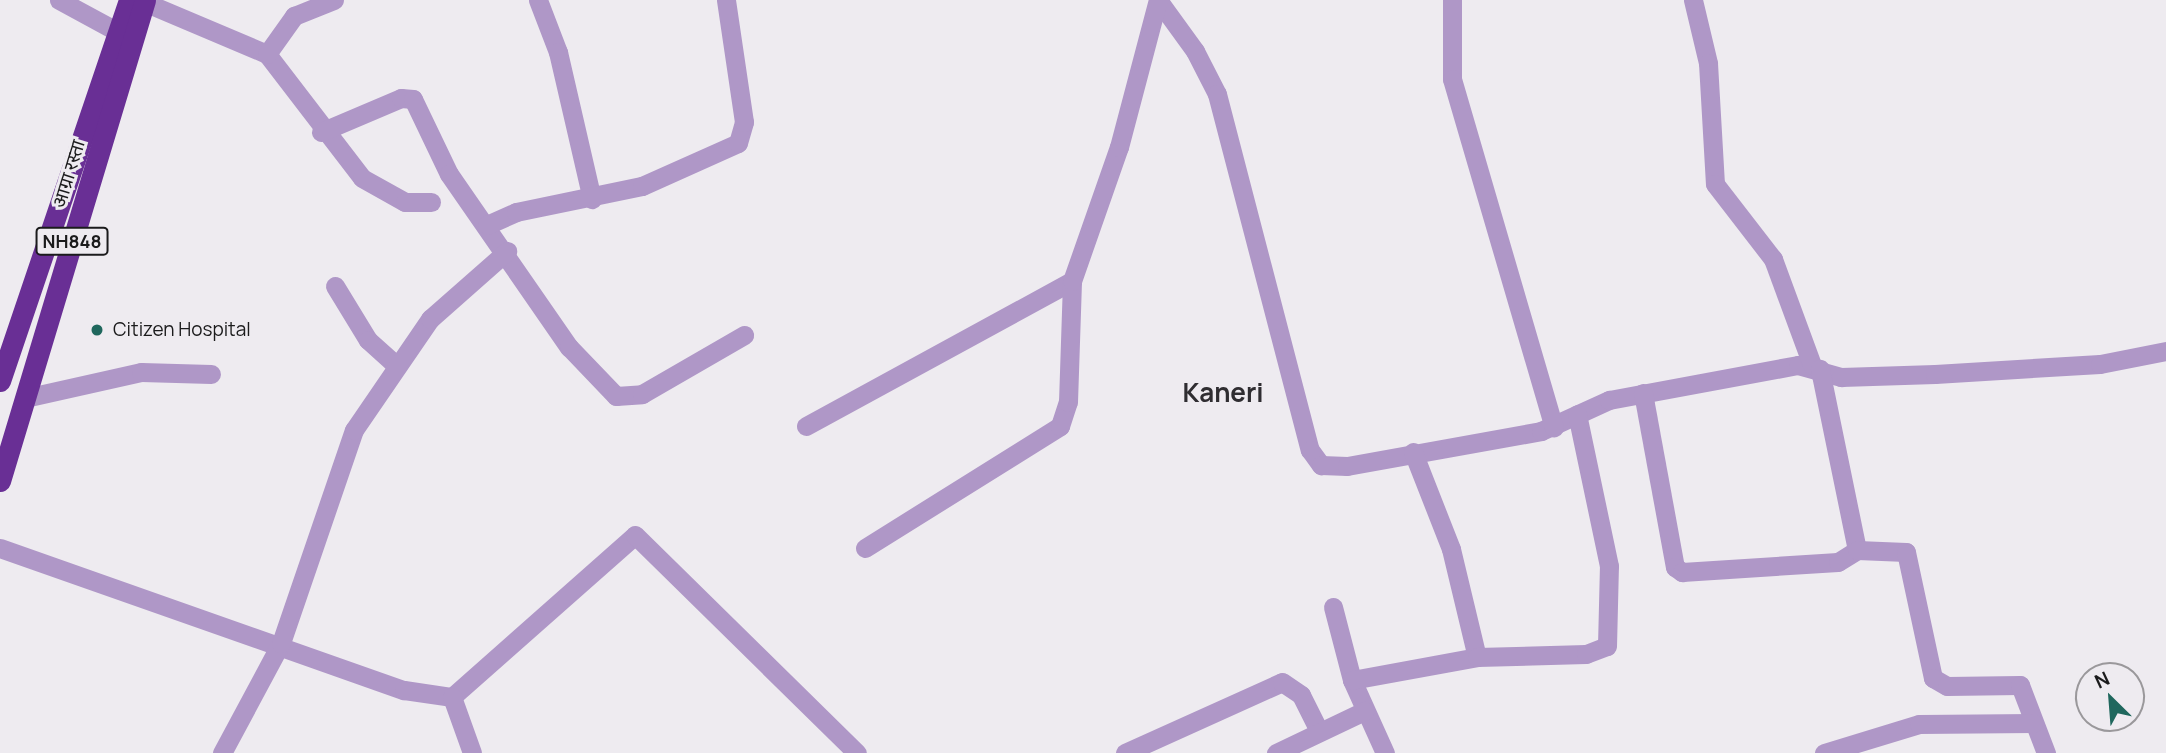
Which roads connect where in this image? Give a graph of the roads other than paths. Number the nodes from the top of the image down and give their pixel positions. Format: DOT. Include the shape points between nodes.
graph roads {
  1 [pos="59,0"];
  2 [pos="334,0"];
  3 [pos="538,0"];
  4 [pos="726,0"];
  5 [pos="1452,0"];
  6 [pos="1693,0"];
  7 [pos="139,1"];
  8 [pos="1158,2"];
  9 [pos="118,32"];
  10 [pos="267,54"];
  11 [pos="321,132"];
  12 [pos="592,199"];
  13 [pos="431,202"];
  14 [pos="487,225"];
  15 [pos="507,251"];
  16 [pos="1072,281"];
  17 [pos="335,286"];
  18 [pos="744,335"];
  19 [pos="2166,351"];
  20 [pos="396,365"];
  21 [pos="1816,367"];
  22 [pos="211,374"];
  23 [pos="0,381"];
  24 [pos="1643,393"];
  25 [pos="25,398"];
  26 [pos="1577,414"];
  27 [pos="806,426"];
  28 [pos="1554,428"];
  29 [pos="1412,452"];
  30 [pos="0,481"];
  31 [pos="0,548"];
  32 [pos="865,548"];
  33 [pos="1857,550"];
  34 [pos="1334,607"];
  35 [pos="281,643"];
  36 [pos="1477,657"];
  37 [pos="1352,680"];
  38 [pos="452,697"];
  39 [pos="1364,711"];
  40 [pos="2033,723"];
  41 [pos="1319,731"];
  42 [pos="222,753"];
  43 [pos="472,753"];
  44 [pos="857,753"];
  45 [pos="1125,753"];
  46 [pos="1276,753"];
  47 [pos="1385,753"];
  48 [pos="1824,753"];
  49 [pos="2046,753"];
  1 -- 9 [label="street"];
  2 -- 10 [label="street" via="294,16"];
  3 -- 12 [label="street" via="558,52"];
  4 -- 12 [label="street" via="744,122 738,143 665,178"];
  5 -- 28 [label="street" via="1452,79"];
  6 -- 21 [label="street" via="1708,63 1715,184 1773,259"];
  7 -- 9 [label="highway, NH848"];
  7 -- 10 [label="street"];
  7 -- 25 [label="highway, आग्रा रस्ता / NH848"];
  8 -- 16 [label="street" via="1119,147"];
  8 -- 29 [label="street" via="1195,51 1216,94 1315,459 1347,466"];
  9 -- 23 [label="highway, NH848"];
  10 -- 11 [label="street"];
  11 -- 13 [label="street" via="383,192 405,201"];
  11 -- 14 [label="street" via="401,98 413,99 449,174"];
  12 -- 14 [label="street" via="516,212"];
  14 -- 15 [label="street"];
  15 -- 18 [label="street" via="569,347 616,396 642,394"];
  15 -- 20 [label="street" via="450,296"];
  16 -- 27 [label="street"];
  16 -- 32 [label="street" via="1068,402 1060,426"];
  17 -- 20 [label="street" via="368,341"];
  19 -- 21 [label="street" via="2101,364 1935,374 1841,377"];
  20 -- 35 [label="street" via="342,455"];
  21 -- 24 [label="street"];
  21 -- 33 [label="street"];
  22 -- 25 [label="street" via="141,372"];
  24 -- 26 [label="street"];
  24 -- 33 [label="street" via="1675,568 1682,572 1838,562"];
  25 -- 30 [label="highway, आग्रा रस्ता / NH848"];
  26 -- 28 [label="street"];
  26 -- 36 [label="street" via="1601,509 1612,636 1601,651 1586,654"];
  28 -- 29 [label="street"];
  29 -- 36 [label="street" via="1451,549"];
  31 -- 35 [label="street"];
  33 -- 40 [label="street" via="1895,549 1910,557 1938,684 2014,682"];
  34 -- 37 [label="street"];
  35 -- 38 [label="street" via="404,690"];
  35 -- 42 [label="street"];
  36 -- 37 [label="street"];
  37 -- 39 [label="street"];
  38 -- 43 [label="street"];
  38 -- 44 [label="street" via="635,534"];
  39 -- 41 [label="street"];
  39 -- 47 [label="street"];
  40 -- 48 [label="street" via="1919,724"];
  40 -- 49 [label="street"];
  41 -- 45 [label="street" via="1301,695 1282,682"];
  41 -- 46 [label="street"];
}
